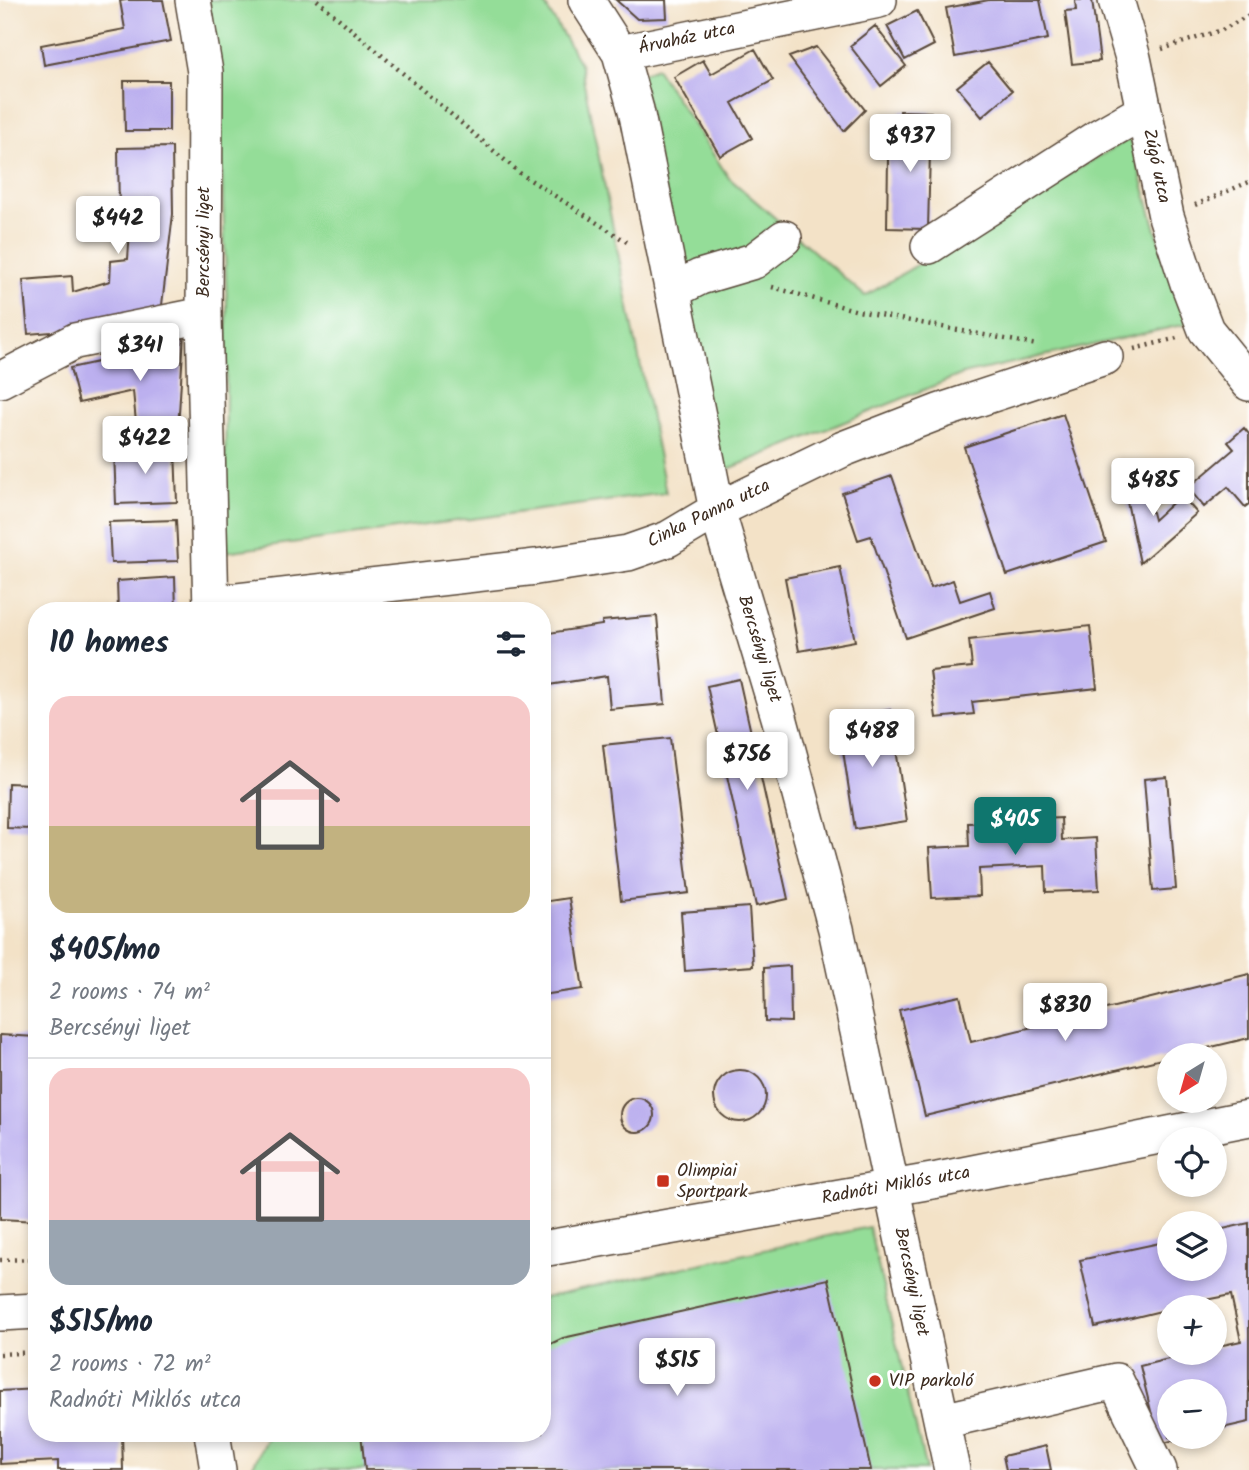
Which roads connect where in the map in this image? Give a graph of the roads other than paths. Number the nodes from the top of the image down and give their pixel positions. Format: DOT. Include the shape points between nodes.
graph roads {
  1 [pos="193,0"];
  2 [pos="586,0"];
  3 [pos="879,0"];
  4 [pos="1116,0"];
  5 [pos="620,53"];
  6 [pos="1144,111"];
  7 [pos="784,238"];
  8 [pos="929,246"];
  9 [pos="671,280"];
  10 [pos="204,315"];
  11 [pos="1105,358"];
  12 [pos="0,380"];
  13 [pos="1249,383"];
  14 [pos="717,510"];
  15 [pos="211,602"];
  16 [pos="252,602"];
  17 [pos="1249,1118"];
  18 [pos="891,1187"];
  19 [pos="551,1247"];
  20 [pos="28,1311"];
  21 [pos="0,1313"];
  22 [pos="942,1421"];
  23 [pos="952,1470"];
  24 [pos="1159,1470"];
  1 -- 10 [label="street, Bercsényi liget" via="205,72"];
  2 -- 5 [label="street, Bercsényi liget"];
  3 -- 5 [label="street, Árvaház utca"];
  4 -- 6 [label="street, Zúgó utca"];
  5 -- 9 [label="street, Bercsényi liget"];
  6 -- 8 [label="street"];
  6 -- 13 [label="street, Zúgó utca" via="1166,216 1206,330"];
  7 -- 9 [label="street" via="754,261 700,277"];
  9 -- 14 [label="street, Bercsényi liget"];
  10 -- 12 [label="street" via="75,341"];
  10 -- 15 [label="street, Bercsényi liget"];
  11 -- 14 [label="street, Cinka Panna utca" via="941,411 842,449"];
  14 -- 16 [label="street, Cinka Panna utca" via="668,539 628,553"];
  14 -- 18 [label="street, Bercsényi liget" via="836,929"];
  17 -- 18 [label="street, Radnóti Miklós utca"];
  18 -- 19 [label="street, Radnóti Miklós utca"];
  18 -- 22 [label="street, Bercsényi liget"];
  20 -- 21 [label="street"];
  22 -- 23 [label="street, Bercsényi liget"];
  22 -- 24 [label="street" via="1116,1381"];
}
